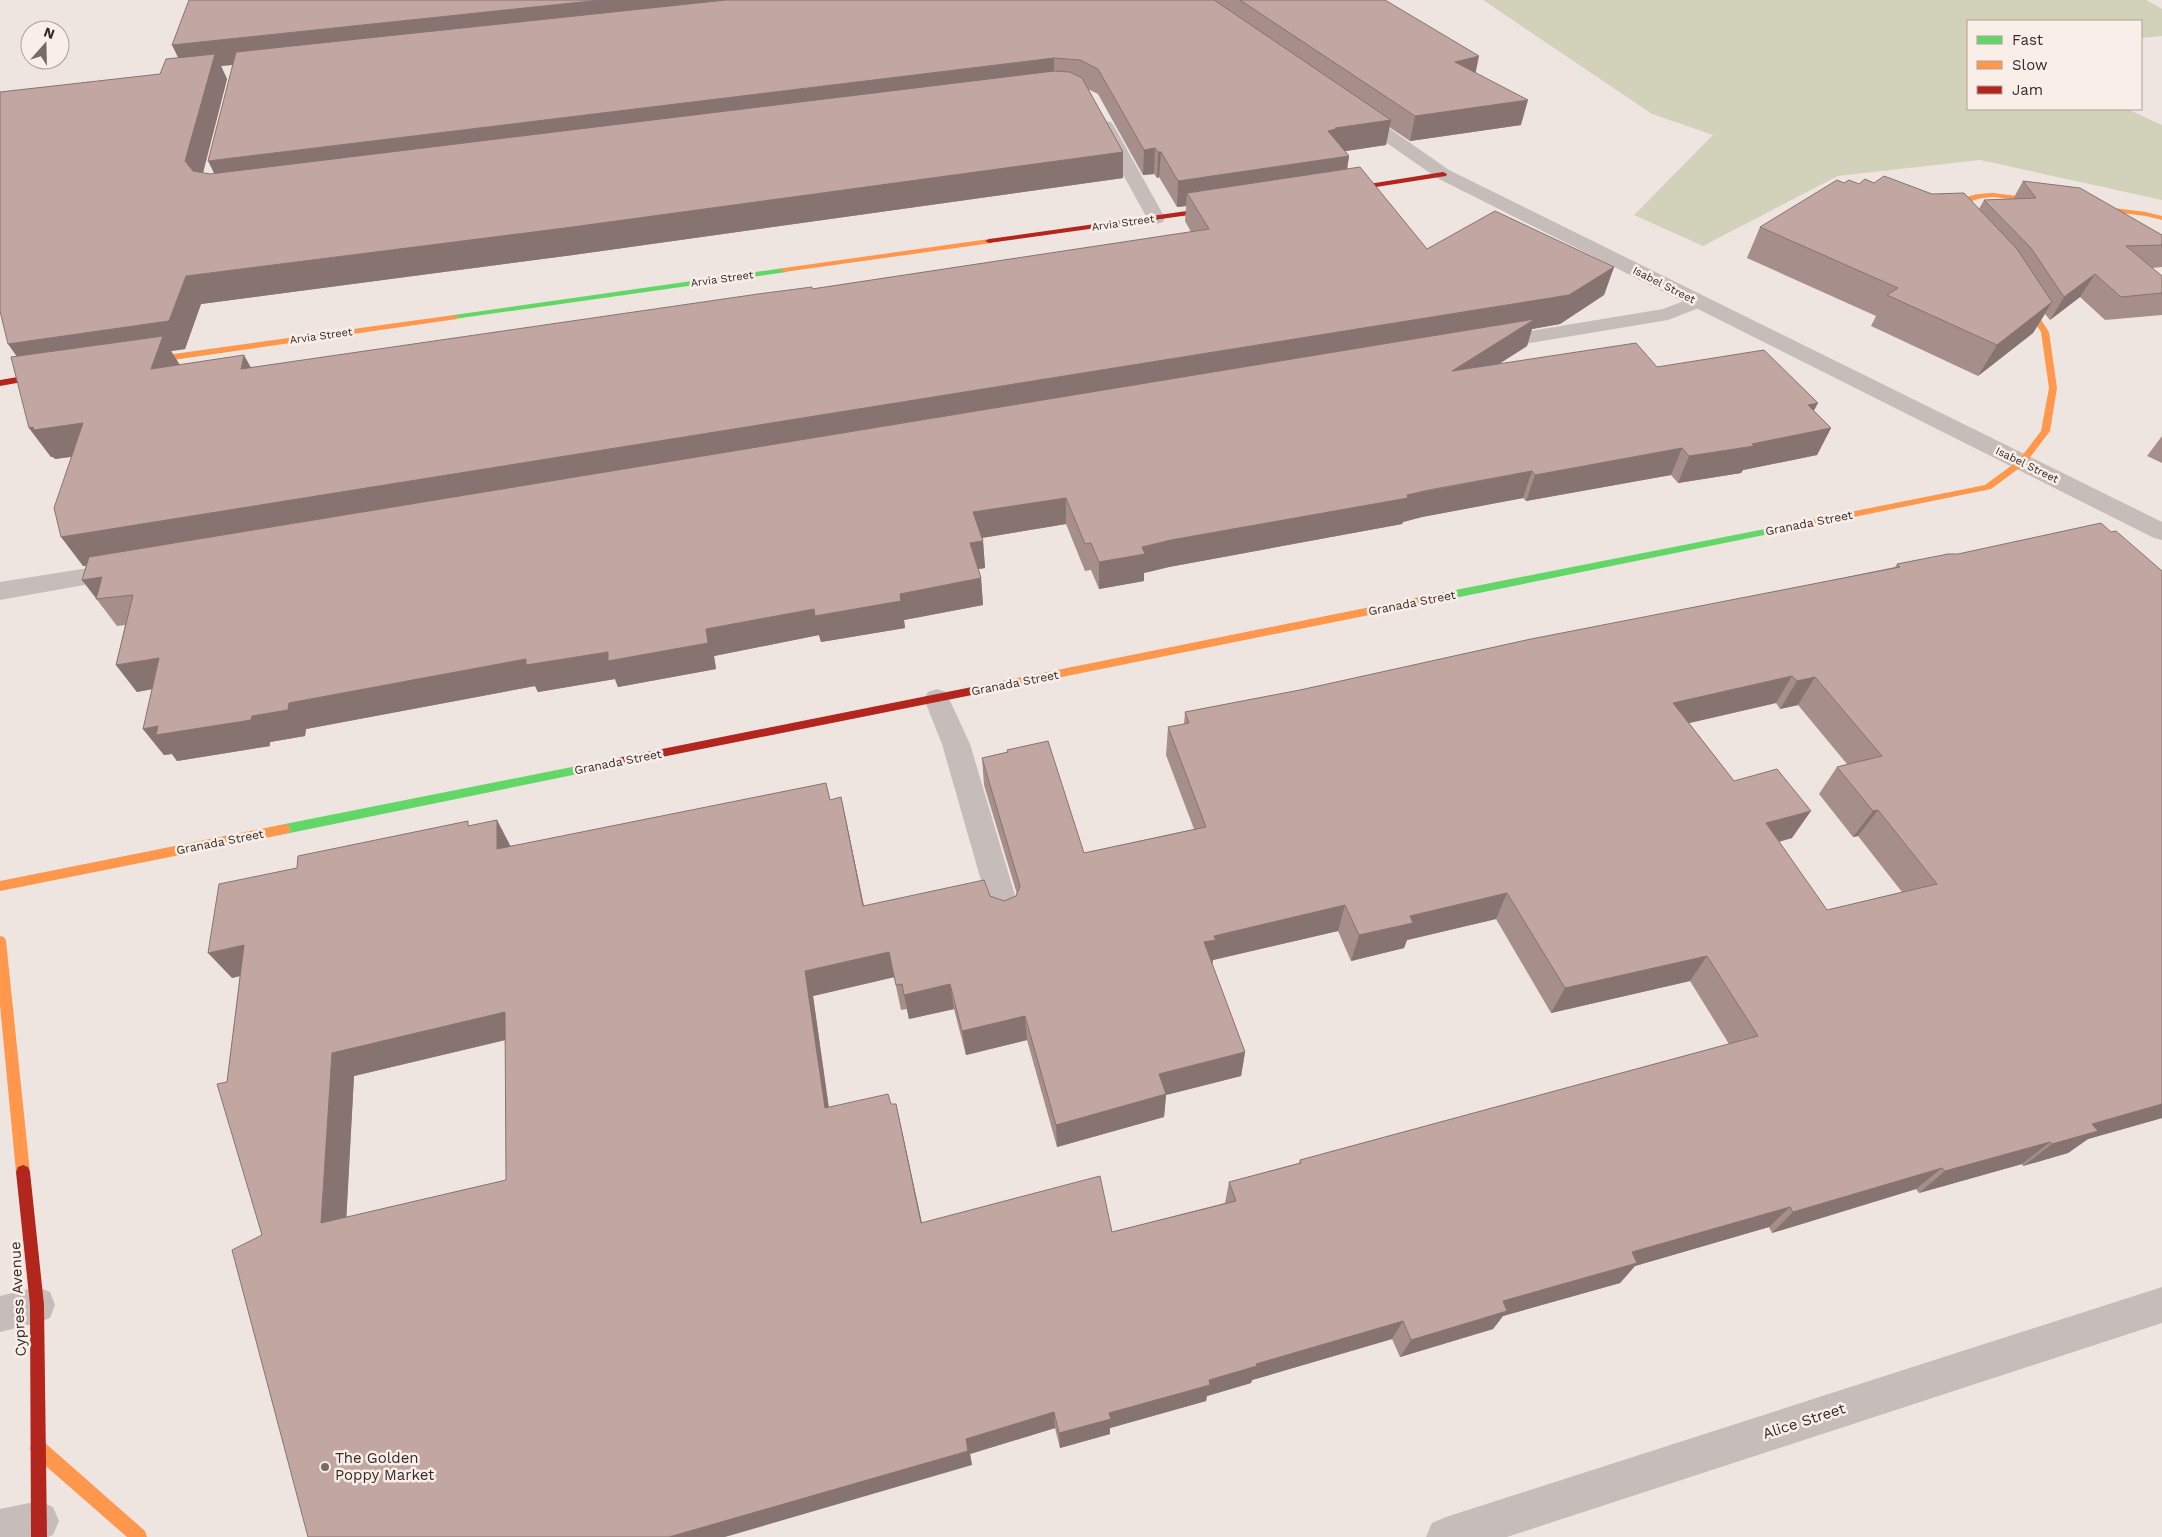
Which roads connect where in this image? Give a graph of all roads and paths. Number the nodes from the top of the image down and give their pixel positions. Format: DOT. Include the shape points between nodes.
graph roads {
  1 [pos="1345,106"];
  2 [pos="1094,107"];
  3 [pos="1443,174"];
  4 [pos="1324,193"];
  5 [pos="1235,206"];
  6 [pos="1156,218"];
  7 [pos="2162,218"];
  8 [pos="1970,234"];
  9 [pos="2014,284"];
  10 [pos="1697,302"];
  11 [pos="1472,347"];
  12 [pos="128,364"];
  13 [pos="68,372"];
  14 [pos="0,383"];
  15 [pos="2022,462"];
  16 [pos="2162,532"];
  17 [pos="140,568"];
  18 [pos="0,591"];
  19 [pos="937,699"];
  20 [pos="0,886"];
  21 [pos="1004,912"];
  22 [pos="0,941"];
  23 [pos="36,1305"];
  24 [pos="2162,1305"];
  25 [pos="0,1314"];
  26 [pos="38,1448"];
  27 [pos="0,1529"];
  28 [pos="39,1529"];
  29 [pos="139,1537"];
  30 [pos="1446,1537"];
  1 -- 3 [label="street, Isabel Street"];
  2 -- 6 [label="street"];
  3 -- 4 [label="street"];
  3 -- 10 [label="street, Isabel Street"];
  5 -- 6 [label="street, Arvia Street"];
  6 -- 12 [label="street, Arvia Street"];
  7 -- 8 [label="street" via="2000,194 1977,195 1962,199 1954,208 1957,220"];
  9 -- 15 [label="street, Granada Street" via="2045,332 2053,388 2044,431"];
  10 -- 11 [label="street" via="1668,314"];
  10 -- 15 [label="street, Isabel Street"];
  13 -- 14 [label="street"];
  15 -- 16 [label="street, Isabel Street"];
  15 -- 19 [label="street, Granada Street" via="1988,487"];
  17 -- 18 [label="street"];
  19 -- 20 [label="street, Granada Street"];
  19 -- 21 [label="street" via="956,744"];
  22 -- 23 [label="street, Cypress Avenue"];
  23 -- 25 [label="street"];
  23 -- 26 [label="street, Cypress Avenue"];
  24 -- 30 [label="street, Alice Street"];
  26 -- 28 [label="street, Cypress Avenue"];
  26 -- 29 [label="street"];
  27 -- 28 [label="street"];
}
